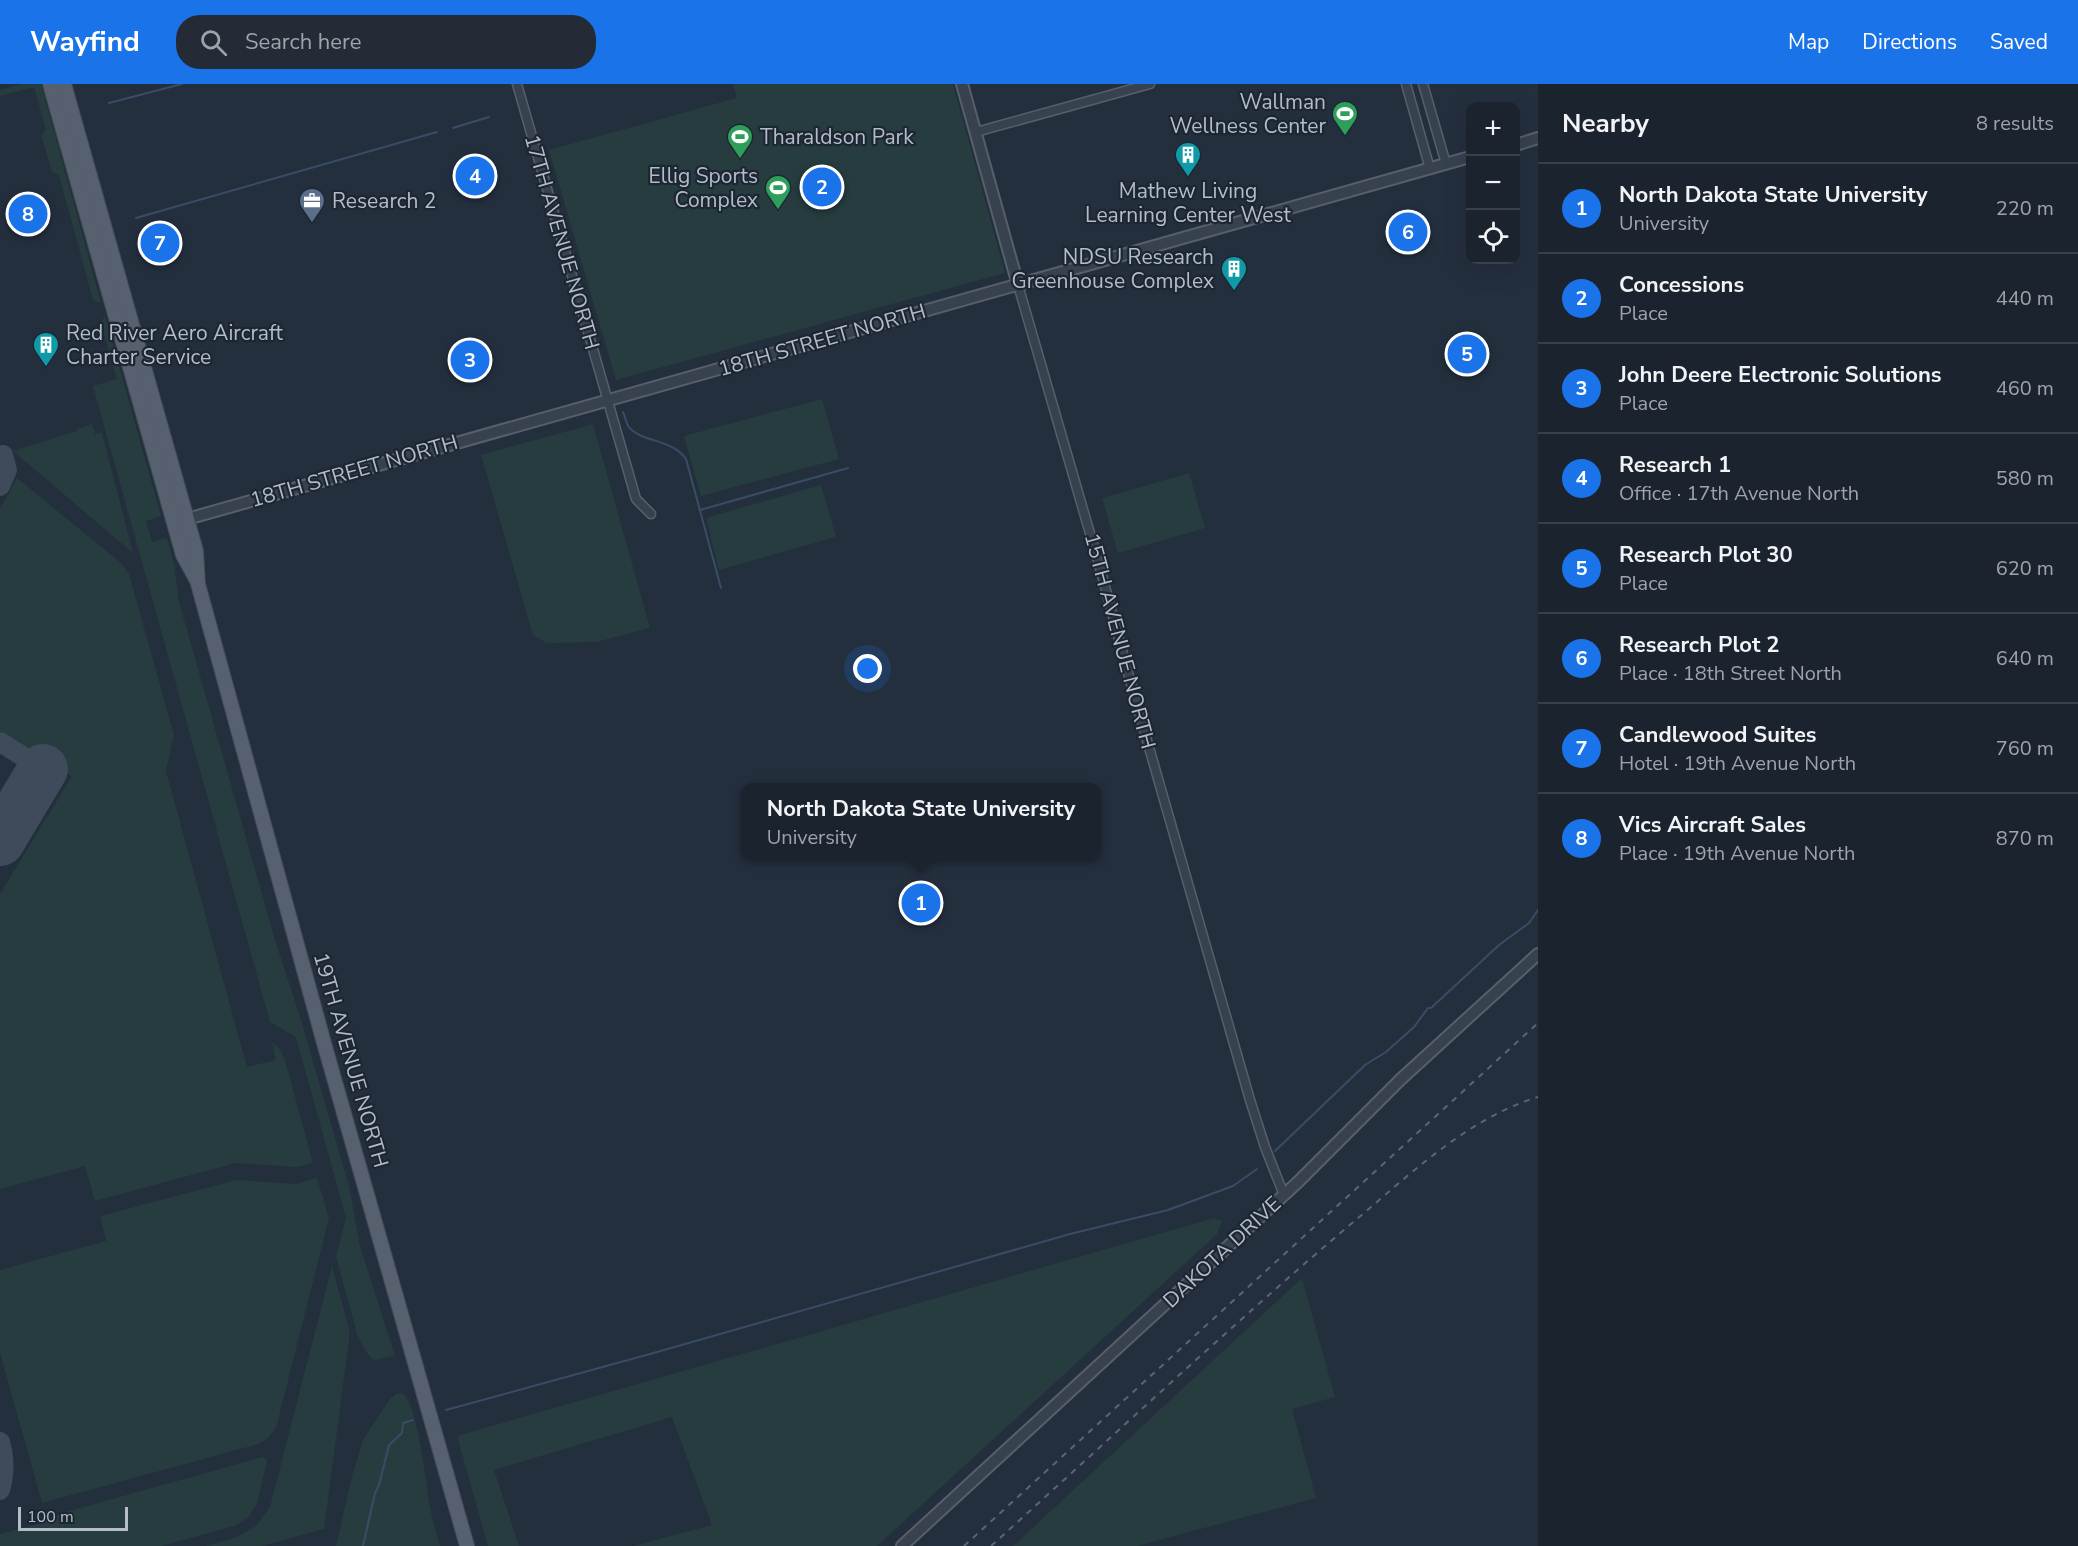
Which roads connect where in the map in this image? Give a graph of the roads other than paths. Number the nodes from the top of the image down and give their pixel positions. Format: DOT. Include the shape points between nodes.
graph roads {
  1 [pos="50,84"];
  2 [pos="64,84"];
  3 [pos="517,84"];
  4 [pos="962,84"];
  5 [pos="1150,84"];
  6 [pos="1406,84"];
  7 [pos="1423,84"];
  8 [pos="976,132"];
  9 [pos="1538,138"];
  10 [pos="1520,143"];
  11 [pos="1466,159"];
  12 [pos="1446,164"];
  13 [pos="1430,169"];
  14 [pos="1018,285"];
  15 [pos="606,400"];
  16 [pos="651,514"];
  17 [pos="180,521"];
  18 [pos="1538,954"];
  19 [pos="1284,1195"];
  20 [pos="467,1546"];
  21 [pos="902,1546"];
  1 -- 17 [label="main road, 19TH AVENUE NORTH"];
  2 -- 17 [label="main road, 19TH AVENUE NORTH"];
  3 -- 15 [label="street, 17TH AVENUE NORTH"];
  4 -- 8 [label="street, 15TH AVENUE NORTH"];
  5 -- 8 [label="street"];
  6 -- 13 [label="street"];
  7 -- 12 [label="street"];
  8 -- 14 [label="street, 15TH AVENUE NORTH"];
  9 -- 10 [label="street"];
  11 -- 12 [label="street, 18TH STREET NORTH"];
  12 -- 13 [label="street, 18TH STREET NORTH"];
  13 -- 14 [label="street, 18TH STREET NORTH"];
  14 -- 15 [label="street, 18TH STREET NORTH"];
  14 -- 19 [label="street, 15TH AVENUE NORTH" via="1247,1089"];
  15 -- 16 [label="street, 17TH AVENUE NORTH" via="636,499"];
  15 -- 17 [label="street, 18TH STREET NORTH"];
  17 -- 20 [label="main road, 19TH AVENUE NORTH" via="196,551 198,584"];
  18 -- 19 [label="street, DAKOTA DRIVE" via="1401,1079"];
  19 -- 21 [label="street, DAKOTA DRIVE"];
}
